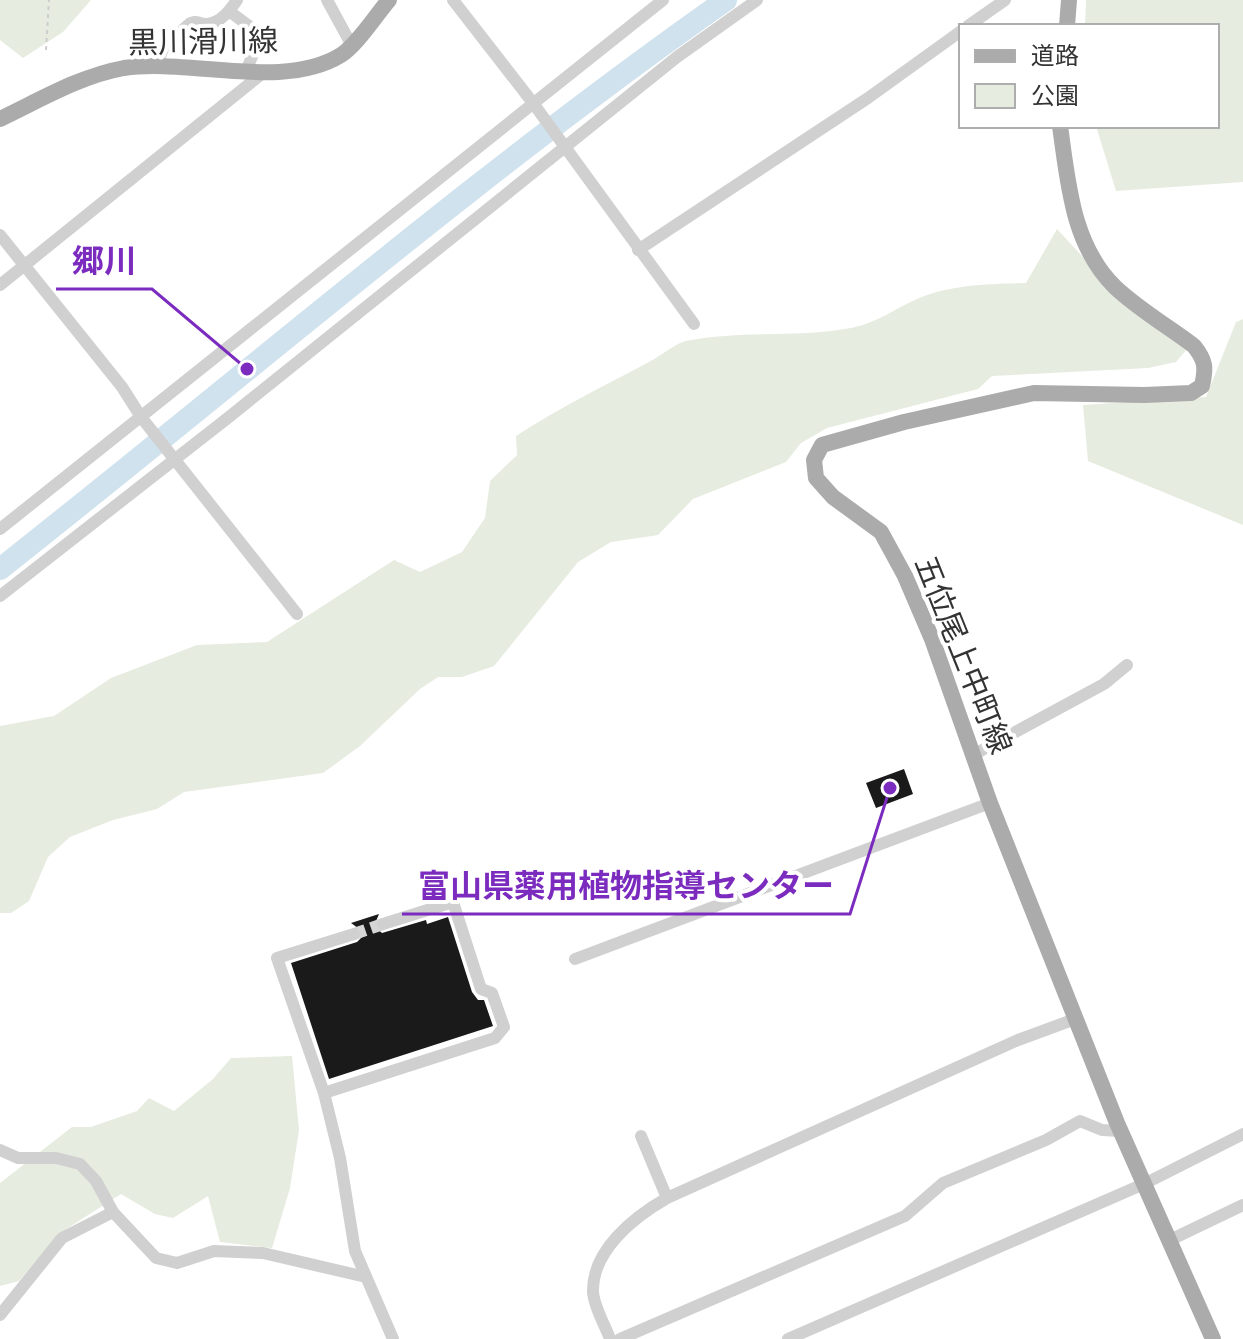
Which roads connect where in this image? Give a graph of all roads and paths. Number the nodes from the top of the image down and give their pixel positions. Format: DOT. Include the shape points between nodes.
graph roads {
  1 [pos="49,0"];
  2 [pos="327,0"];
  3 [pos="389,0"];
  4 [pos="453,0"];
  5 [pos="663,0"];
  6 [pos="757,0"];
  7 [pos="1005,0"];
  8 [pos="1069,0"];
  9 [pos="233,6"];
  10 [pos="971,24"];
  11 [pos="1067,24"];
  12 [pos="959,32"];
  13 [pos="351,44"];
  14 [pos="46,50"];
  15 [pos="155,67"];
  16 [pos="246,71"];
  17 [pos="264,72"];
  18 [pos="533,103"];
  19 [pos="0,119"];
  20 [pos="1060,128"];
  21 [pos="565,147"];
  22 [pos="0,235"];
  23 [pos="638,250"];
  24 [pos="24,265"];
  25 [pos="0,285"];
  26 [pos="694,324"];
  27 [pos="141,417"];
  28 [pos="175,460"];
  29 [pos="0,529"];
  30 [pos="0,596"];
  31 [pos="297,614"];
  32 [pos="1127,665"];
  33 [pos="973,755"];
  34 [pos="990,803"];
  35 [pos="383,924"];
  36 [pos="354,934"];
  37 [pos="575,959"];
  38 [pos="1075,1019"];
  39 [pos="324,1093"];
  40 [pos="1120,1131"];
  41 [pos="1243,1134"];
  42 [pos="641,1136"];
  43 [pos="0,1150"];
  44 [pos="1146,1183"];
  45 [pos="667,1198"];
  46 [pos="1243,1205"];
  47 [pos="113,1212"];
  48 [pos="1170,1240"];
  49 [pos="366,1277"];
  50 [pos="0,1315"];
  51 [pos="1207,1337"];
  52 [pos="794,1338"];
  53 [pos="393,1339"];
  54 [pos="610,1339"];
  55 [pos="620,1339"];
  1 -- 14 [label="path"];
  2 -- 13 [label="street"];
  3 -- 13 [label="main road, 黒川滑川線"];
  4 -- 18 [label="street"];
  5 -- 18 [label="street"];
  6 -- 21 [label="street"];
  7 -- 10 [label="street"];
  8 -- 11 [label="main road"];
  9 -- 15 [label="street" via="208,24 187,25 179,39 165,45"];
  9 -- 16 [label="street" via="261,35"];
  12 -- 23 [label="street"];
  13 -- 17 [label="main road, 黒川滑川線" via="343,54 312,68"];
  15 -- 16 [label="main road, 黒川滑川線"];
  15 -- 19 [label="main road, 黒川滑川線" via="87,78"];
  16 -- 17 [label="main road, 黒川滑川線"];
  17 -- 24 [label="street"];
  18 -- 21 [label="street"];
  18 -- 27 [label="street"];
  20 -- 33 [label="main road, 五位尾上中町線" via="1070,195 1094,262 1116,287 1194,346 1206,367 1202,386 1191,393 1155,395 1034,393 841,439 822,445 814,460 816,478 881,532 905,576"];
  21 -- 23 [label="street"];
  21 -- 28 [label="street"];
  22 -- 24 [label="street"];
  23 -- 26 [label="street"];
  24 -- 25 [label="street"];
  24 -- 27 [label="street"];
  27 -- 28 [label="street"];
  27 -- 29 [label="street"];
  28 -- 30 [label="street"];
  28 -- 31 [label="street"];
  32 -- 33 [label="street" via="1104,684"];
  33 -- 34 [label="main road, 五位尾上中町線"];
  34 -- 37 [label="street"];
  34 -- 38 [label="main road, 五位尾上中町線"];
  35 -- 39 [label="street" via="453,902 481,989 492,993 504,1027 495,1038"];
  36 -- 39 [label="street" via="277,958"];
  38 -- 40 [label="main road, 五位尾上中町線"];
  38 -- 45 [label="street"];
  39 -- 49 [label="street" via="355,1251"];
  40 -- 44 [label="main road, 五位尾上中町線"];
  40 -- 55 [label="street" via="1080,1121 943,1183 905,1216"];
  41 -- 44 [label="street"];
  42 -- 45 [label="street"];
  43 -- 47 [label="street" via="18,1158 80,1164"];
  44 -- 48 [label="main road, 五位尾上中町線"];
  44 -- 52 [label="street"];
  45 -- 54 [label="street" via="643,1212 596,1266 593,1294"];
  46 -- 48 [label="street"];
  47 -- 49 [label="street" via="156,1258 177,1263 214,1251 263,1253"];
  47 -- 50 [label="street" via="62,1238"];
  48 -- 51 [label="main road, 五位尾上中町線"];
  49 -- 53 [label="street"];
}
